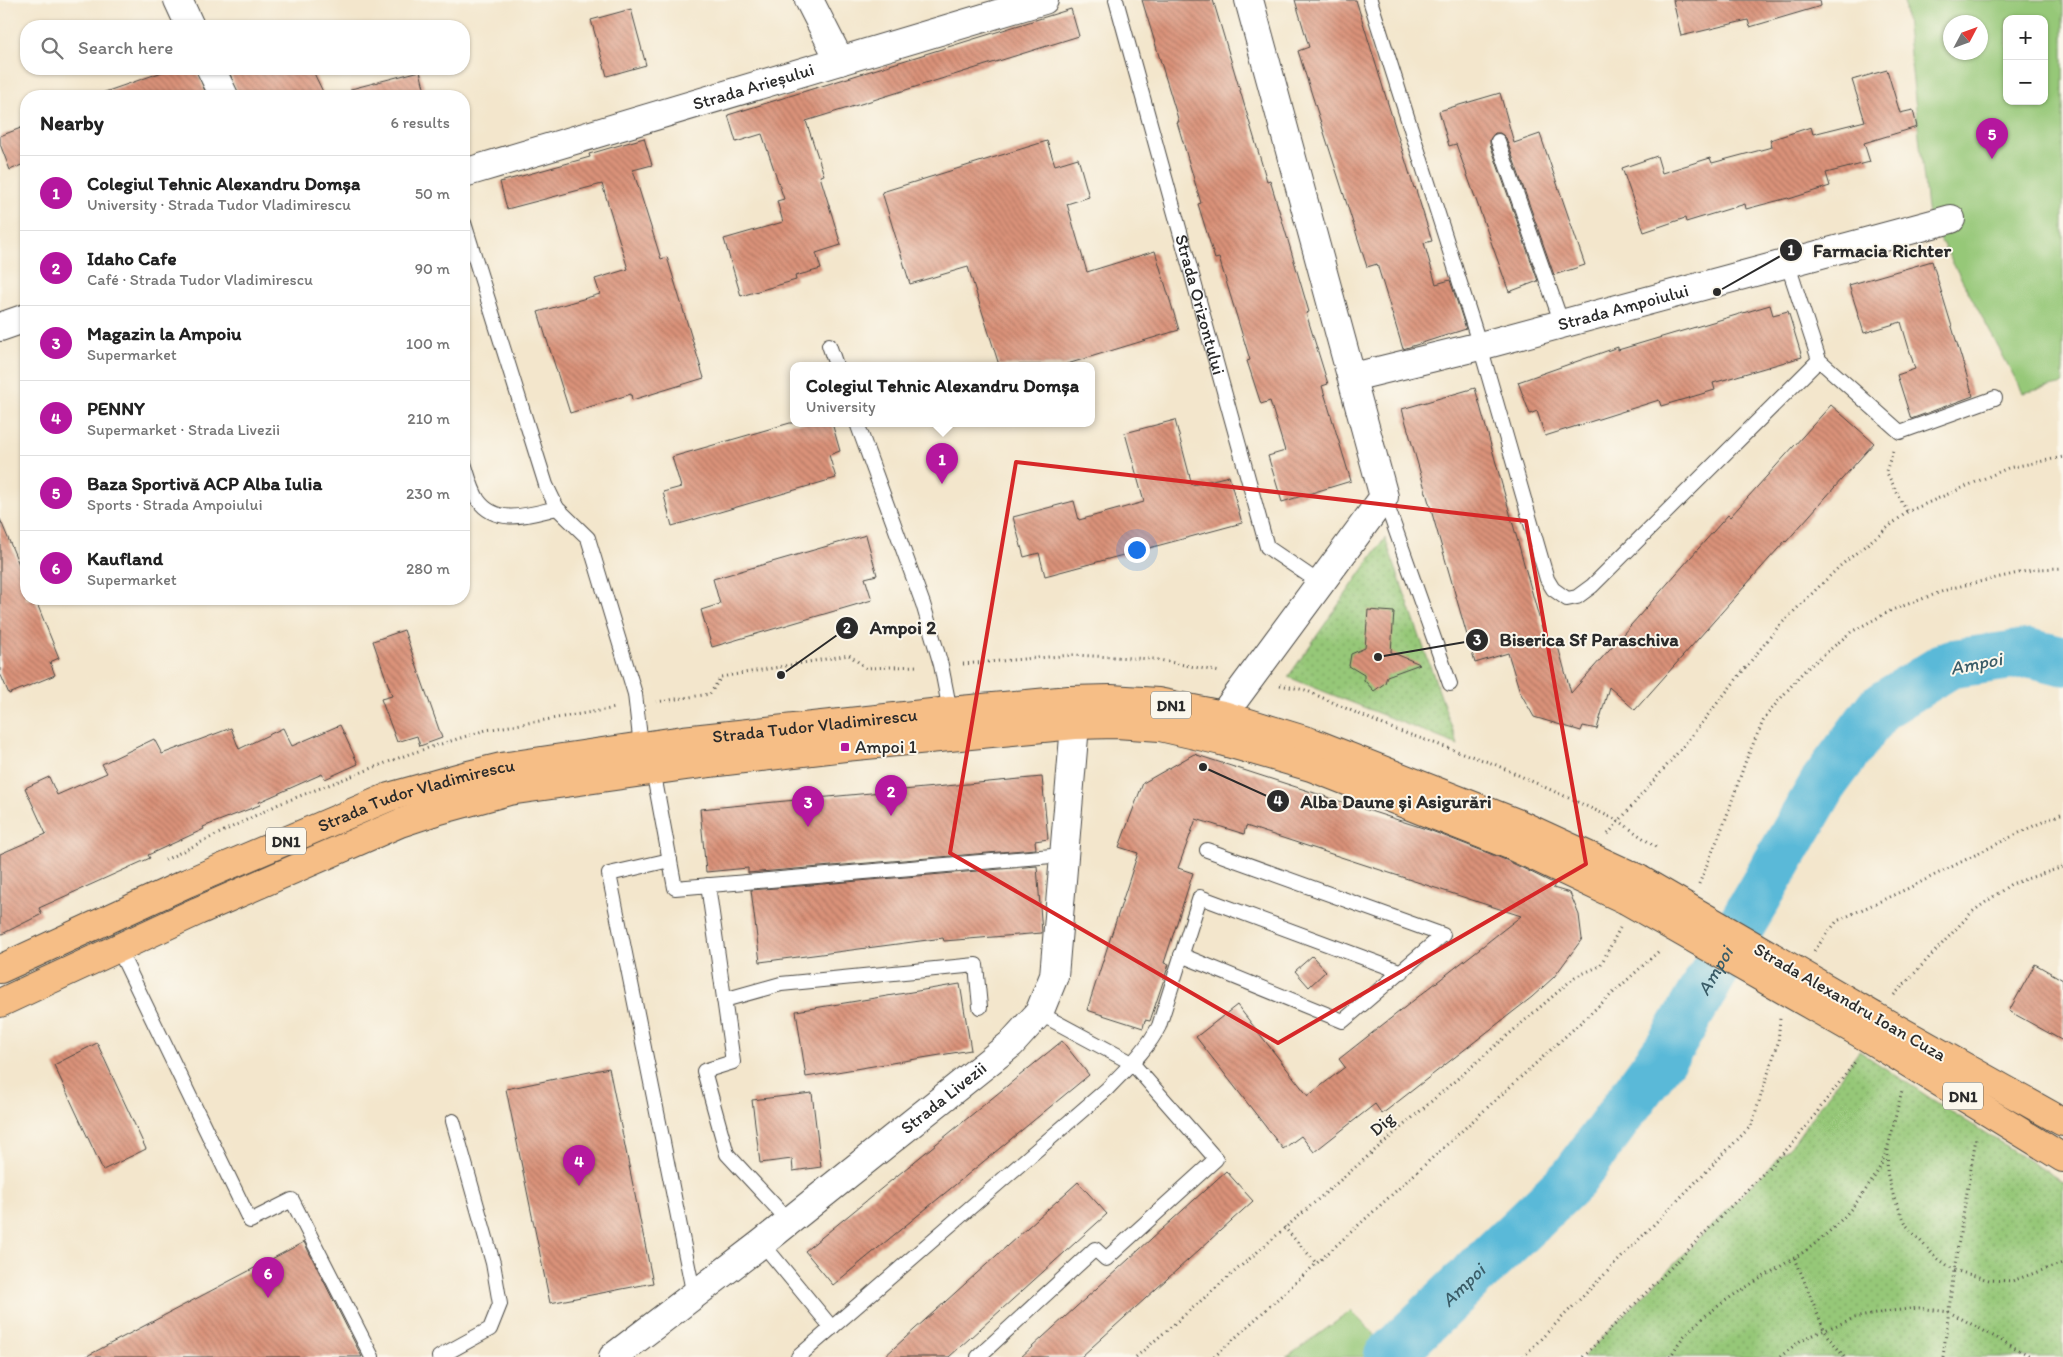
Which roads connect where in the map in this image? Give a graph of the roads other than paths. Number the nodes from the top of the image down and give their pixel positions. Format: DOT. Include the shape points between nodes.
graph roads {
  1 [pos="178,0"];
  2 [pos="809,0"];
  3 [pos="1044,0"];
  4 [pos="1116,0"];
  5 [pos="1249,0"];
  6 [pos="1370,0"];
  7 [pos="187,20"];
  8 [pos="840,61"];
  9 [pos="214,75"];
  10 [pos="221,90"];
  11 [pos="1498,141"];
  12 [pos="470,171"];
  13 [pos="1951,218"];
  14 [pos="470,243"];
  15 [pos="1787,262"];
  16 [pos="20,320"];
  17 [pos="1562,324"];
  18 [pos="0,328"];
  19 [pos="829,345"];
  20 [pos="1480,346"];
  21 [pos="1819,360"];
  22 [pos="835,362"];
  23 [pos="1353,377"];
  24 [pos="1995,398"];
  25 [pos="858,427"];
  26 [pos="470,479"];
  27 [pos="1384,496"];
  28 [pos="557,508"];
  29 [pos="1320,583"];
  30 [pos="1450,684"];
  31 [pos="950,711"];
  32 [pos="1224,715"];
  33 [pos="1075,725"];
  34 [pos="641,746"];
  35 [pos="653,770"];
  36 [pos="1207,850"];
  37 [pos="1064,855"];
  38 [pos="670,860"];
  39 [pos="708,885"];
  40 [pos="1628,900"];
  41 [pos="118,948"];
  42 [pos="1182,955"];
  43 [pos="0,969"];
  44 [pos="1402,972"];
  45 [pos="724,1000"];
  46 [pos="0,1003"];
  47 [pos="980,1007"];
  48 [pos="1039,1014"];
  49 [pos="1864,1036"];
  50 [pos="1132,1063"];
  51 [pos="453,1121"];
  52 [pos="2063,1122"];
  53 [pos="2063,1158"];
  54 [pos="789,1221"];
  55 [pos="762,1243"];
  56 [pos="694,1296"];
  57 [pos="832,1328"];
  58 [pos="372,1357"];
  59 [pos="439,1357"];
  60 [pos="613,1357"];
  61 [pos="798,1357"];
  62 [pos="978,1357"];
  1 -- 7 [label="street"];
  2 -- 8 [label="street"];
  3 -- 8 [label="street, Strada Arieșului"];
  4 -- 29 [label="lane, Strada Orizontului" via="1267,547"];
  5 -- 23 [label="street"];
  6 -- 20 [label="lane"];
  8 -- 12 [label="street, Strada Arieșului"];
  9 -- 10 [label="street"];
  11 -- 17 [label="lane"];
  13 -- 15 [label="street, Strada Ampoiului"];
  14 -- 28 [label="lane" via="546,485"];
  15 -- 17 [label="street, Strada Ampoiului"];
  15 -- 21 [label="lane"];
  16 -- 18 [label="street"];
  17 -- 20 [label="street, Strada Ampoiului"];
  19 -- 22 [label="lane"];
  20 -- 21 [label="lane" via="1547,578 1553,589 1568,599 1592,586"];
  20 -- 23 [label="street, Strada Ampoiului"];
  21 -- 24 [label="lane" via="1900,432"];
  23 -- 27 [label="street"];
  25 -- 31 [label="lane" via="922,604 941,665"];
  26 -- 28 [label="lane" via="478,500 491,512 514,518"];
  27 -- 29 [label="street"];
  27 -- 30 [label="lane"];
  28 -- 34 [label="lane" via="588,538 635,694"];
  29 -- 32 [label="street"];
  31 -- 32 [label="main road, Strada Tudor Vladimirescu / DN1" via="1111,699 1158,702"];
  31 -- 34 [label="main road, Strada Tudor Vladimirescu / DN1"];
  32 -- 40 [label="main road, Strada Tudor Vladimirescu / DN1" via="1314,744 1517,823"];
  33 -- 35 [label="main road, Strada Tudor Vladimirescu / DN1" via="845,747"];
  33 -- 37 [label="street, Strada Livezii"];
  33 -- 40 [label="main road, Strada Tudor Vladimirescu / DN1" via="1160,727 1311,767 1512,846"];
  34 -- 43 [label="main road, Strada Tudor Vladimirescu / DN1" via="501,767 389,797 186,884"];
  35 -- 38 [label="lane"];
  35 -- 41 [label="main road, Strada Tudor Vladimirescu / DN1" via="509,791 436,811 400,823"];
  36 -- 44 [label="lane" via="1443,935"];
  37 -- 39 [label="lane"];
  37 -- 48 [label="street, Strada Livezii" via="1054,976"];
  38 -- 39 [label="lane" via="675,888"];
  38 -- 56 [label="lane" via="609,874"];
  39 -- 45 [label="lane"];
  40 -- 49 [label="main road, Strada Alexandru Ioan Cuza / DN1, bridge"];
  41 -- 46 [label="main road, Strada Tudor Vladimirescu / DN1"];
  41 -- 58 [label="lane" via="250,1221 292,1200"];
  42 -- 44 [label="lane" via="1343,1021"];
  42 -- 44 [label="lane" via="1200,898"];
  42 -- 50 [label="lane" via="1159,1026"];
  45 -- 47 [label="lane" via="781,984 976,965"];
  45 -- 54 [label="lane" via="734,1062 704,1071 727,1154"];
  48 -- 50 [label="lane"];
  48 -- 54 [label="street, Strada Livezii" via="1011,1044"];
  49 -- 52 [label="main road, Strada Alexandru Ioan Cuza / DN1"];
  49 -- 53 [label="main road, Strada Alexandru Ioan Cuza / DN1"];
  50 -- 57 [label="lane" via="1107,1089"];
  50 -- 62 [label="lane" via="1216,1159 1106,1259 1095,1249"];
  51 -- 59 [label="lane" via="493,1263 500,1304 490,1330"];
  54 -- 55 [label="street, Strada Livezii"];
  55 -- 56 [label="street, Strada Livezii"];
  55 -- 57 [label="lane"];
  56 -- 60 [label="street, Strada Livezii"];
  57 -- 61 [label="lane"];
}
